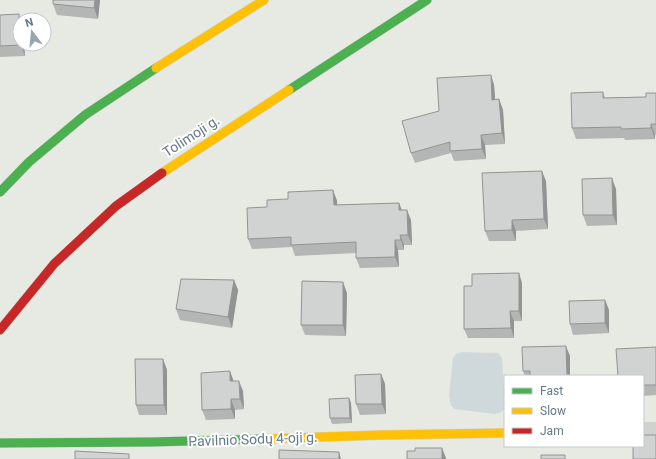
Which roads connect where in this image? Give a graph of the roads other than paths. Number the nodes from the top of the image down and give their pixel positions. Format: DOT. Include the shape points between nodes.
graph roads {
  1 [pos="264,0"];
  2 [pos="427,0"];
  3 [pos="0,192"];
  4 [pos="0,330"];
  5 [pos="504,433"];
  6 [pos="644,433"];
  7 [pos="656,433"];
  8 [pos="0,443"];
  1 -- 3 [label="street" via="85,115 29,162"];
  2 -- 4 [label="street, Tolimoji g." via="173,164 116,206 54,264"];
  5 -- 8 [label="street, Pavilnio Sodų 4-oji g."];
  6 -- 7 [label="street"];
}
